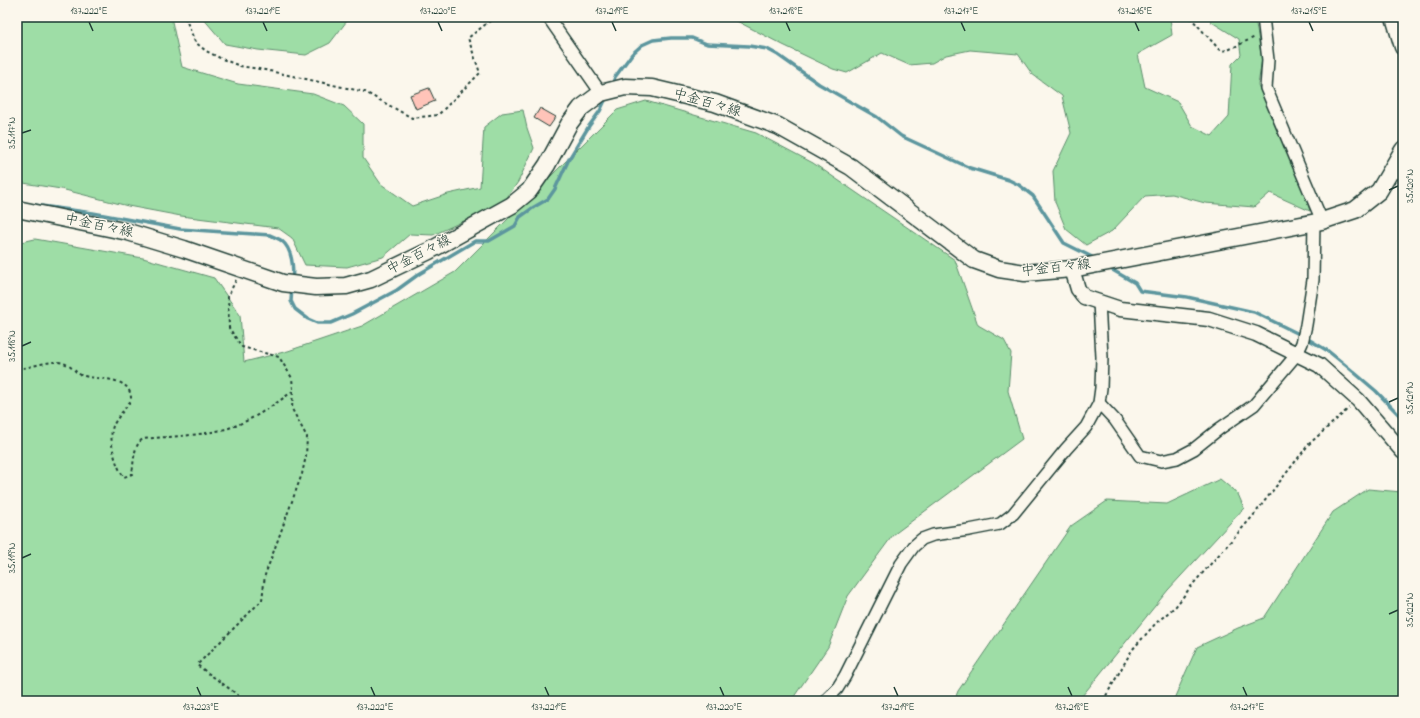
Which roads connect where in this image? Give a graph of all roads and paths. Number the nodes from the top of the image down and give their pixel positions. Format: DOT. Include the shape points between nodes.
graph roads {
  1 [pos="185,17"];
  2 [pos="495,17"];
  3 [pos="548,17"];
  4 [pos="1190,17"];
  5 [pos="1263,17"];
  6 [pos="1394,17"];
  7 [pos="1264,33"];
  8 [pos="1403,47"];
  9 [pos="600,93"];
  10 [pos="1403,150"];
  11 [pos="1399,170"];
  12 [pos="17,208"];
  13 [pos="1318,221"];
  14 [pos="1078,268"];
  15 [pos="242,269"];
  16 [pos="1099,302"];
  17 [pos="1300,349"];
  18 [pos="17,369"];
  19 [pos="293,392"];
  20 [pos="1358,400"];
  21 [pos="1099,403"];
  22 [pos="1403,452"];
  23 [pos="238,701"];
  24 [pos="825,701"];
  25 [pos="1103,701"];
  1 -- 2 [label="path" via="195,42 222,59 240,66 365,92 412,118 438,115 480,73 468,38"];
  3 -- 9 [label="street"];
  4 -- 7 [label="path" via="1222,51"];
  5 -- 7 [label="street"];
  6 -- 8 [label="main road"];
  7 -- 13 [label="street" via="1268,60 1266,88"];
  9 -- 14 [label="main road, 中金百々線" via="625,87 652,88 715,102 778,126 851,167 974,260 999,270 1025,273"];
  9 -- 15 [label="main road, 中金百々線" via="581,108 529,191 512,205 371,280 346,286 316,287 283,283"];
  10 -- 11 [label="main road, 中金百々線"];
  11 -- 13 [label="main road, 中金百々線" via="1379,191 1355,210"];
  12 -- 15 [label="main road, 中金百々線" via="128,232"];
  13 -- 14 [label="main road, 中金百々線"];
  13 -- 17 [label="street" via="1313,280"];
  14 -- 16 [label="street" via="1078,289 1084,297"];
  15 -- 19 [label="path" via="228,296 229,328 242,347 279,357 292,378"];
  16 -- 17 [label="street" via="1120,309 1209,319"];
  16 -- 21 [label="street" via="1102,357"];
  17 -- 20 [label="street"];
  17 -- 21 [label="street" via="1254,405 1194,449 1177,458 1160,461 1140,456 1115,420"];
  18 -- 19 [label="path" via="46,363 62,363 81,375 116,380 126,387 131,400 113,426 111,443 124,477 132,474 139,441 205,433 232,426 266,411"];
  19 -- 23 [label="path" via="292,409 307,437 306,456 302,474 265,575 262,600 197,665 238,695"];
  20 -- 22 [label="street"];
  20 -- 25 [label="path" via="1309,444 1253,516 1176,606 1156,623 1132,650"];
  21 -- 24 [label="street" via="1086,427 1014,514 1000,524 933,535 922,539 914,546 901,564 845,676"];
}
